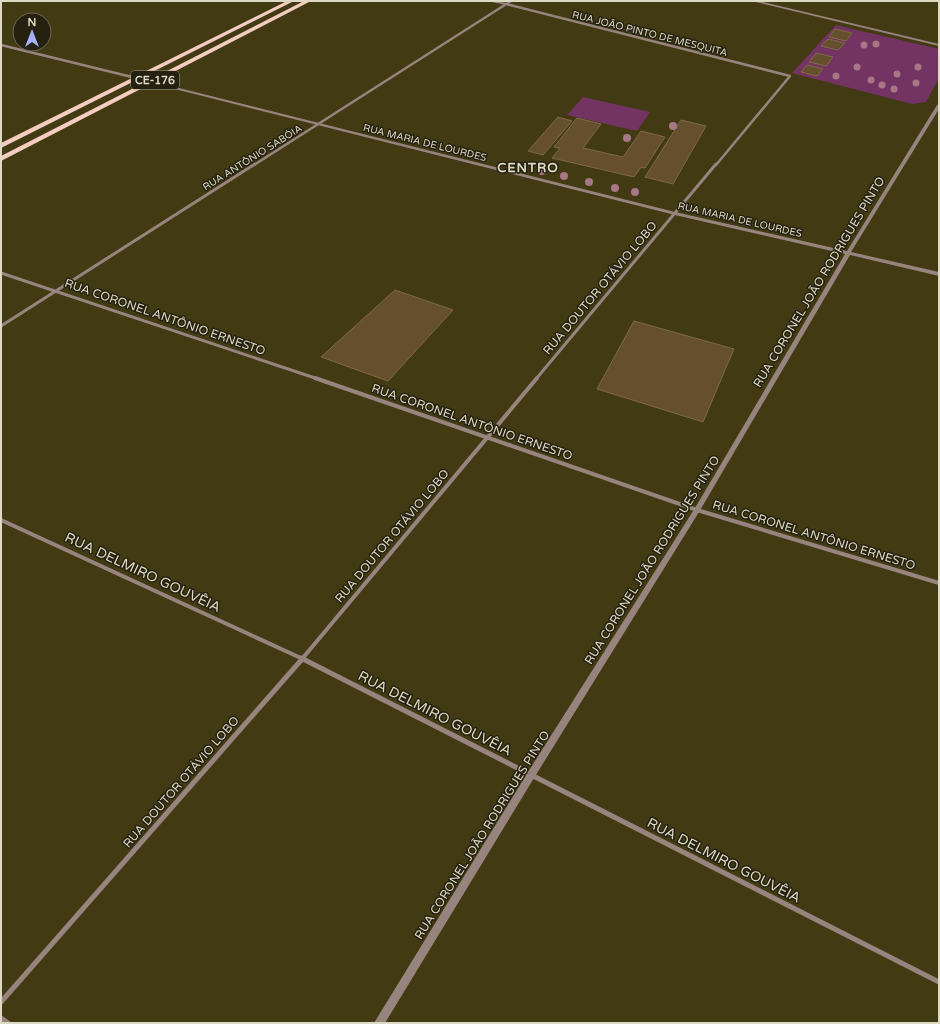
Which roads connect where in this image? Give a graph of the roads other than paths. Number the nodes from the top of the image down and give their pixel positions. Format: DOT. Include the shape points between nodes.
graph roads {
  1 [pos="291,1"];
  2 [pos="308,1"];
  3 [pos="492,1"];
  4 [pos="511,1"];
  5 [pos="754,1"];
  6 [pos="506,4"];
  7 [pos="1,45"];
  8 [pos="939,45"];
  9 [pos="790,76"];
  10 [pos="136,78"];
  11 [pos="152,82"];
  12 [pos="939,105"];
  13 [pos="936,114"];
  14 [pos="317,125"];
  15 [pos="1,146"];
  16 [pos="1,159"];
  17 [pos="675,213"];
  18 [pos="848,253"];
  19 [pos="1,273"];
  20 [pos="939,274"];
  21 [pos="56,291"];
  22 [pos="1,326"];
  23 [pos="488,437"];
  24 [pos="698,510"];
  25 [pos="1,520"];
  26 [pos="939,583"];
  27 [pos="302,659"];
  28 [pos="531,775"];
  29 [pos="939,982"];
  30 [pos="1,1002"];
  31 [pos="1,1018"];
  32 [pos="8,1023"];
  33 [pos="379,1023"];
  1 -- 10 [label="main road, CE-176"];
  2 -- 11 [label="main road, CE-176"];
  3 -- 6 [label="street"];
  4 -- 6 [label="street, RUA ANTÔNIO SABÓIA"];
  5 -- 8 [label="street"];
  6 -- 9 [label="street, RUA JOÃO PINTO DE MESQUITA"];
  6 -- 14 [label="street, RUA ANTÔNIO SABÓIA"];
  7 -- 10 [label="street, RUA MARIA DE LOURDES"];
  9 -- 17 [label="street, RUA DOUTOR OTÁVIO LOBO"];
  10 -- 11 [label="street, RUA MARIA DE LOURDES"];
  10 -- 15 [label="main road, CE-176"];
  11 -- 14 [label="street, RUA MARIA DE LOURDES"];
  11 -- 16 [label="main road, CE-176"];
  12 -- 13 [label="street, RUA CORONEL JOÃO RODRIGUES PINTO"];
  13 -- 18 [label="street, RUA CORONEL JOÃO RODRIGUES PINTO"];
  14 -- 17 [label="street, RUA MARIA DE LOURDES"];
  14 -- 21 [label="street, RUA ANTÔNIO SABÓIA"];
  17 -- 18 [label="street, RUA MARIA DE LOURDES"];
  17 -- 23 [label="street, RUA DOUTOR OTÁVIO LOBO"];
  18 -- 20 [label="street, RUA MARIA DE LOURDES"];
  18 -- 24 [label="street, RUA CORONEL JOÃO RODRIGUES PINTO"];
  19 -- 21 [label="street, RUA CORONEL ANTÔNIO ERNESTO"];
  21 -- 22 [label="street, RUA ANTÔNIO SABÓIA"];
  21 -- 23 [label="street, RUA CORONEL ANTÔNIO ERNESTO"];
  23 -- 24 [label="street, RUA CORONEL ANTÔNIO ERNESTO"];
  23 -- 27 [label="street, RUA DOUTOR OTÁVIO LOBO"];
  24 -- 26 [label="street, RUA CORONEL ANTÔNIO ERNESTO"];
  24 -- 28 [label="street, RUA CORONEL JOÃO RODRIGUES PINTO"];
  25 -- 27 [label="street, RUA DELMIRO GOUVÊIA"];
  27 -- 28 [label="street, RUA DELMIRO GOUVÊIA"];
  27 -- 30 [label="street, RUA DOUTOR OTÁVIO LOBO"];
  28 -- 29 [label="street, RUA DELMIRO GOUVÊIA"];
  28 -- 33 [label="street, RUA CORONEL JOÃO RODRIGUES PINTO"];
  31 -- 32 [label="street"];
}
